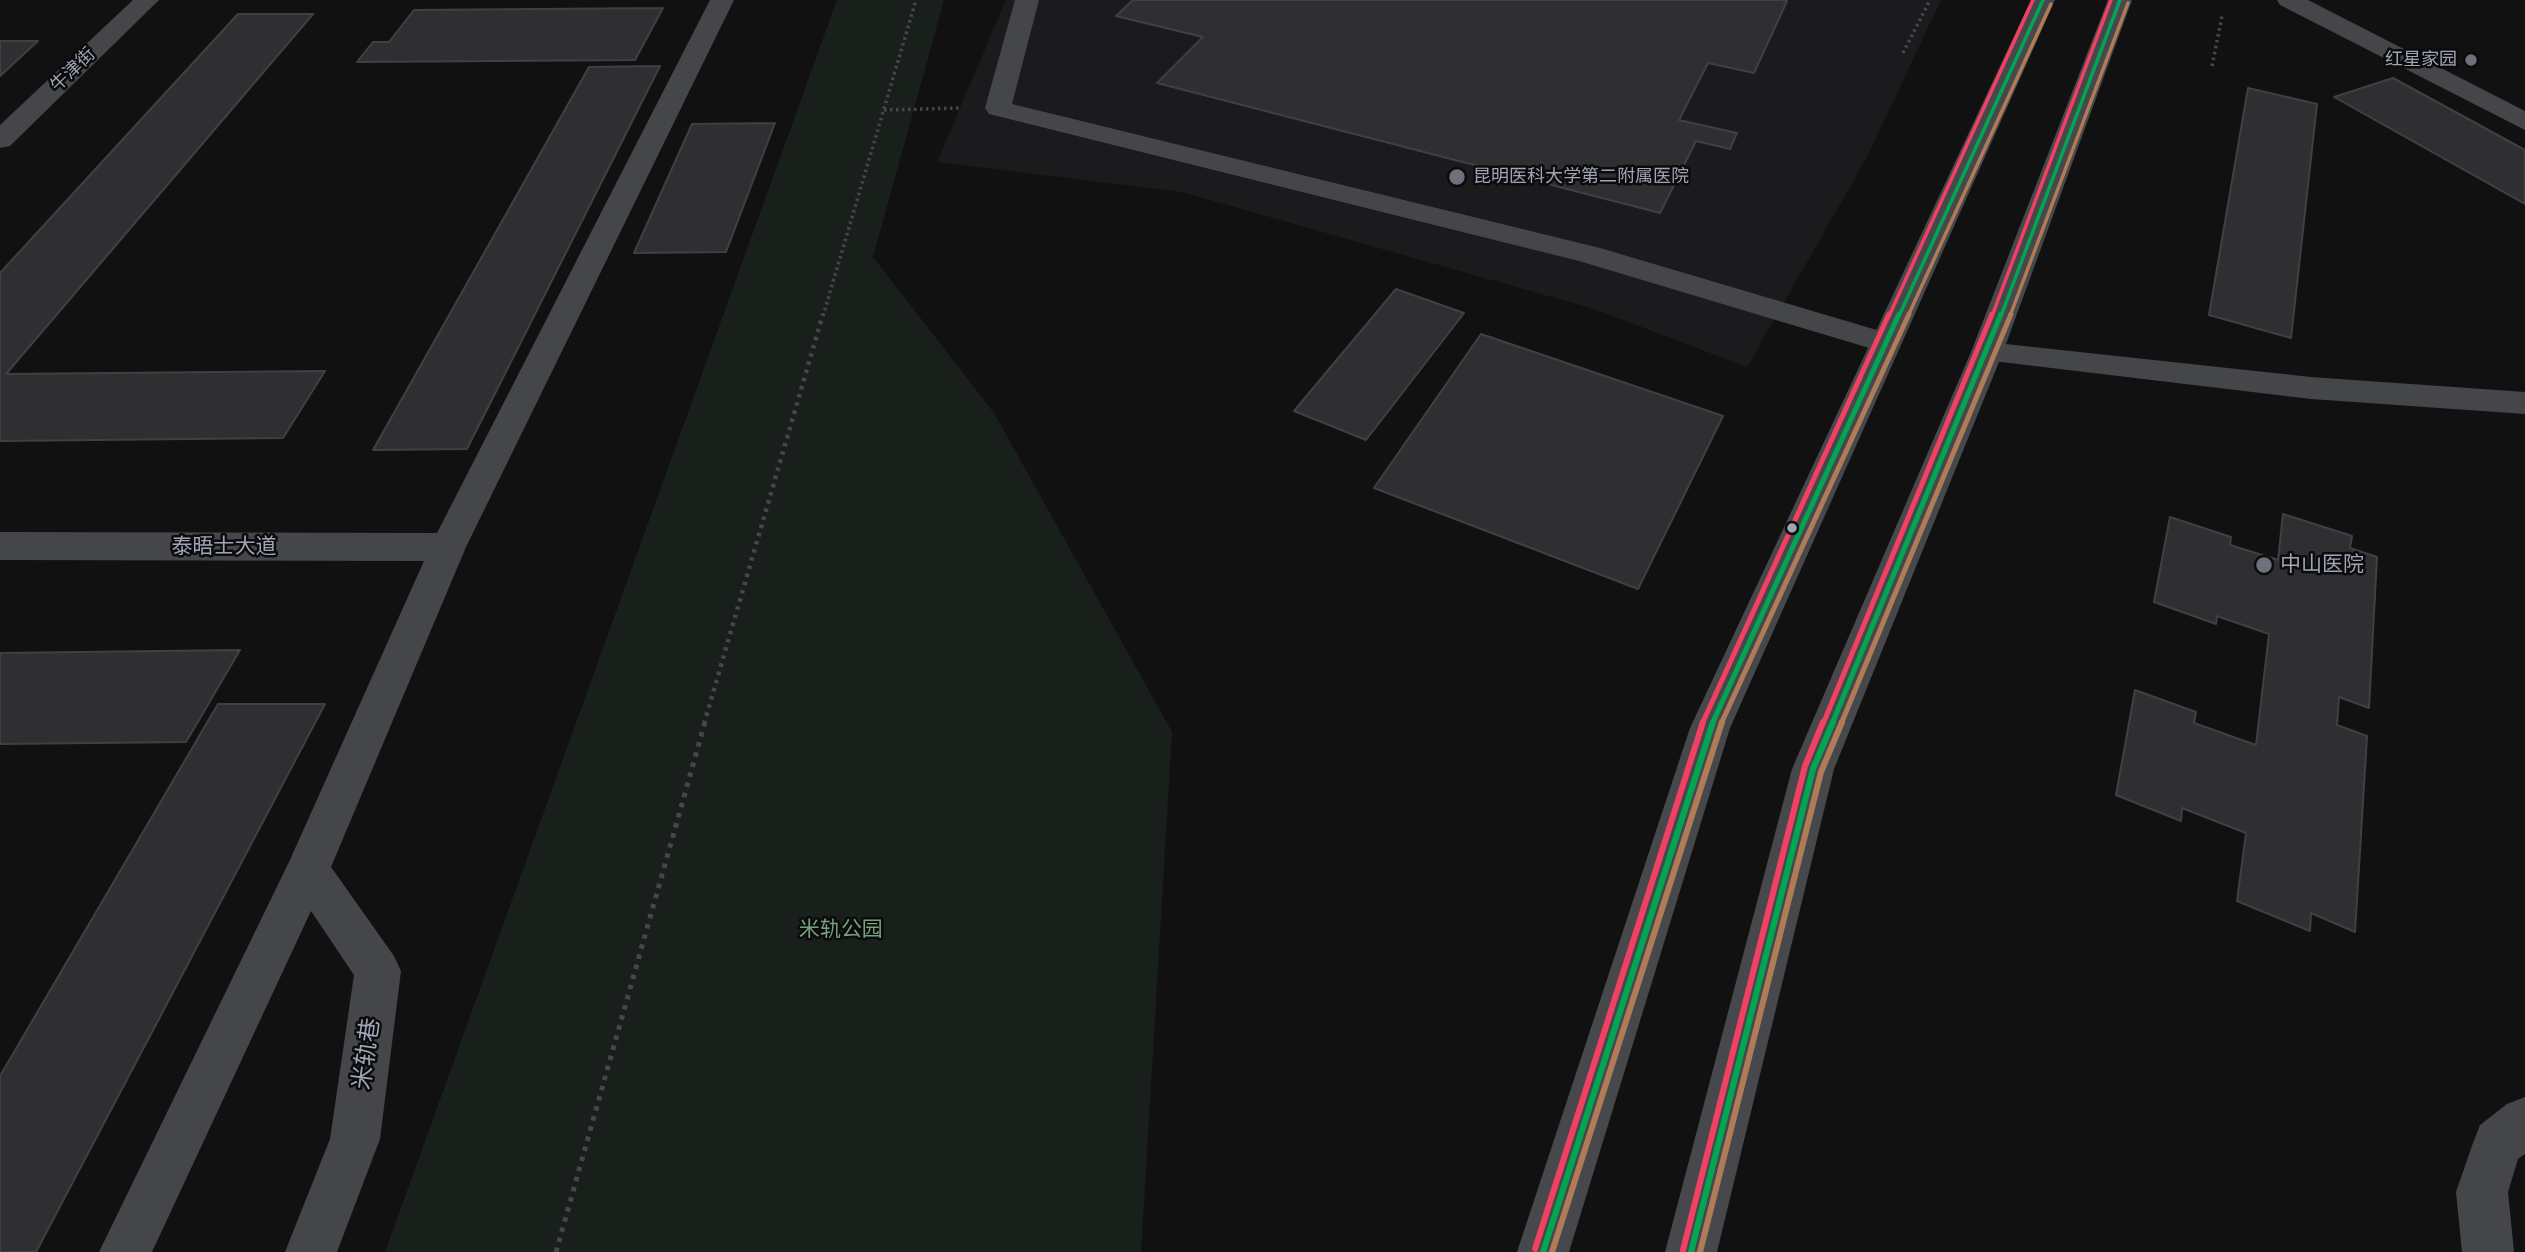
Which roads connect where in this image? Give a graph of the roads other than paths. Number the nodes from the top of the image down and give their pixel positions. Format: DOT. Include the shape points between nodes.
graph roads {
  1 [pos="147,0"];
  2 [pos="722,0"];
  3 [pos="1027,0"];
  4 [pos="2043,0"];
  5 [pos="2120,0"];
  6 [pos="2289,0"];
  7 [pos="2525,122"];
  8 [pos="0,140"];
  9 [pos="1886,343"];
  10 [pos="1987,352"];
  11 [pos="2525,403"];
  12 [pos="0,547"];
  13 [pos="449,547"];
  14 [pos="308,870"];
  15 [pos="2525,1122"];
  16 [pos="125,1252"];
  17 [pos="311,1252"];
  18 [pos="1543,1252"];
  19 [pos="1691,1252"];
  20 [pos="2488,1252"];
  1 -- 8 [label="street, 牛津街"];
  2 -- 13 [label="street"];
  3 -- 9 [label="street" via="998,108 1589,254"];
  4 -- 9 [label="main road"];
  5 -- 10 [label="main road"];
  6 -- 7 [label="street"];
  9 -- 18 [label="main road" via="1710,728"];
  10 -- 11 [label="street" via="2311,388"];
  10 -- 19 [label="main road" via="1814,769"];
  12 -- 13 [label="street, 泰晤士大道"];
  13 -- 14 [label="street"];
  14 -- 16 [label="street"];
  14 -- 17 [label="street, 米轨巷" via="378,971 355,1139"];
  15 -- 20 [label="street" via="2498,1143 2482,1192"];
}
